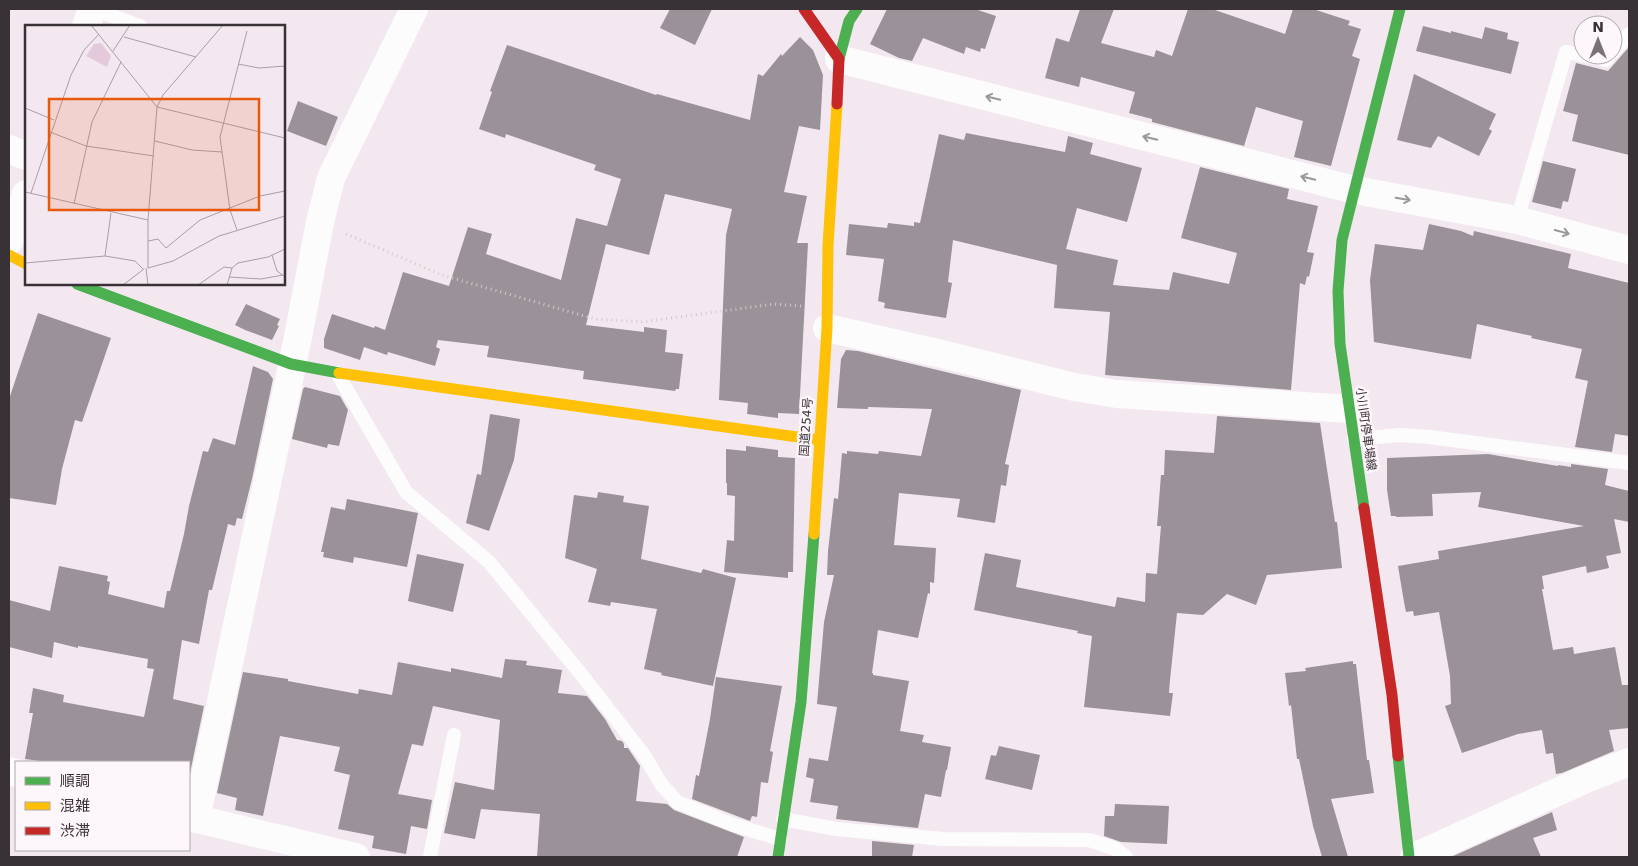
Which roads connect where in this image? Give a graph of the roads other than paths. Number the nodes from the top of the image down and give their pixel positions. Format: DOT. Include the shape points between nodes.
graph roads {
  1 [pos="92,9"];
  2 [pos="414,9"];
  3 [pos="804,9"];
  4 [pos="856,9"];
  5 [pos="1400,9"];
  6 [pos="86,25"];
  7 [pos="137,25"];
  8 [pos="1573,53"];
  9 [pos="839,59"];
  10 [pos="9,148"];
  11 [pos="25,156"];
  12 [pos="1355,190"];
  13 [pos="25,197"];
  14 [pos="1517,220"];
  15 [pos="9,241"];
  16 [pos="1629,250"];
  17 [pos="9,254"];
  18 [pos="25,263"];
  19 [pos="81,285"];
  20 [pos="827,318"];
  21 [pos="291,364"];
  22 [pos="337,373"];
  23 [pos="1350,409"];
  24 [pos="1354,439"];
  25 [pos="818,440"];
  26 [pos="1629,463"];
  27 [pos="454,735"];
  28 [pos="1629,762"];
  29 [pos="192,818"];
  30 [pos="783,819"];
  31 [pos="780,839"];
  32 [pos="356,857"];
  33 [pos="430,857"];
  34 [pos="778,857"];
  35 [pos="1126,857"];
  36 [pos="1409,857"];
  37 [pos="1414,857"];
  1 -- 6 [label="street"];
  1 -- 7 [label="lane"];
  2 -- 21 [label="street" via="331,178"];
  3 -- 9 [label="main road"];
  4 -- 9 [label="main road, 国道254号" via="849,21"];
  5 -- 12 [label="main road, 小川町停車場線"];
  8 -- 14 [label="lane" via="1566,52"];
  12 -- 9 [label="street, one-way"];
  9 -- 20 [label="main road, 国道254号"];
  10 -- 11 [label="street"];
  12 -- 14 [label="street, one-way"];
  12 -- 23 [label="main road, 小川町停車場線" via="1342,240 1338,291 1340,344"];
  13 -- 15 [label="street"];
  14 -- 16 [label="street, one-way"];
  17 -- 18 [label="main road"];
  19 -- 21 [label="main road"];
  20 -- 23 [label="street" via="942,354 1074,387 1117,394"];
  20 -- 25 [label="main road, 国道254号"];
  21 -- 22 [label="main road"];
  21 -- 29 [label="street"];
  22 -- 25 [label="main road"];
  22 -- 31 [label="lane" via="406,492 489,562 581,674 677,802"];
  23 -- 24 [label="main road, 小川町停車場線"];
  24 -- 26 [label="lane" via="1400,435 1429,437"];
  24 -- 36 [label="main road, 小川町停車場線" via="1392,696"];
  25 -- 30 [label="main road, 国道254号" via="801,702"];
  27 -- 33 [label="lane"];
  28 -- 37 [label="street"];
  29 -- 32 [label="street"];
  30 -- 31 [label="main road, 国道254号"];
  30 -- 35 [label="lane" via="836,829 943,839 1089,840 1116,849"];
  31 -- 34 [label="main road, 国道254号"];
}
